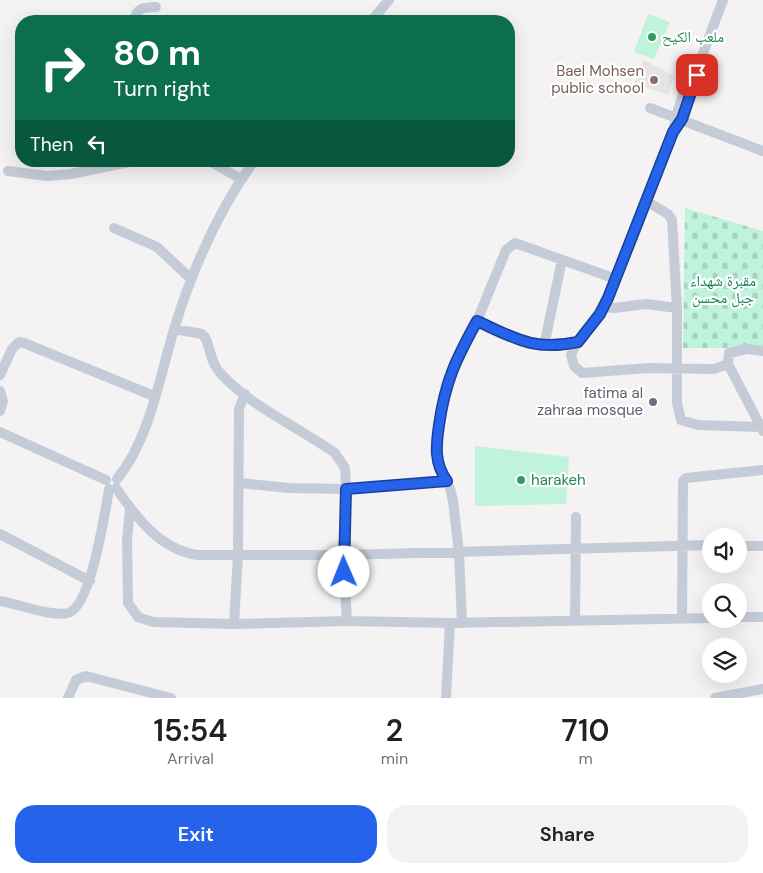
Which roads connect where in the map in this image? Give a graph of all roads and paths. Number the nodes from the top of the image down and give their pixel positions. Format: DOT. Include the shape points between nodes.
graph roads {
  1 [pos="389,0"];
  2 [pos="723,0"];
  3 [pos="156,7"];
  4 [pos="135,15"];
  5 [pos="376,15"];
  6 [pos="650,108"];
  7 [pos="679,118"];
  8 [pos="763,152"];
  9 [pos="105,167"];
  10 [pos="220,167"];
  11 [pos="249,167"];
  12 [pos="8,171"];
  13 [pos="241,178"];
  14 [pos="646,201"];
  15 [pos="114,228"];
  16 [pos="562,260"];
  17 [pos="191,279"];
  18 [pos="616,279"];
  19 [pos="604,307"];
  20 [pos="677,308"];
  21 [pos="477,321"];
  22 [pos="174,329"];
  23 [pos="578,342"];
  24 [pos="544,346"];
  25 [pos="763,351"];
  26 [pos="728,364"];
  27 [pos="678,368"];
  28 [pos="0,374"];
  29 [pos="0,390"];
  30 [pos="245,394"];
  31 [pos="154,396"];
  32 [pos="758,409"];
  33 [pos="0,411"];
  34 [pos="762,429"];
  35 [pos="0,432"];
  36 [pos="763,470"];
  37 [pos="447,481"];
  38 [pos="240,483"];
  39 [pos="112,484"];
  40 [pos="346,489"];
  41 [pos="130,509"];
  42 [pos="576,517"];
  43 [pos="0,534"];
  44 [pos="681,544"];
  45 [pos="702,545"];
  46 [pos="747,546"];
  47 [pos="763,546"];
  48 [pos="575,549"];
  49 [pos="459,552"];
  50 [pos="238,555"];
  51 [pos="343,555"];
  52 [pos="90,581"];
  53 [pos="0,601"];
  54 [pos="747,617"];
  55 [pos="763,617"];
  56 [pos="682,618"];
  57 [pos="702,618"];
  58 [pos="346,621"];
  59 [pos="575,621"];
  60 [pos="450,623"];
  61 [pos="462,623"];
  62 [pos="234,624"];
  63 [pos="763,689"];
  64 [pos="68,698"];
  65 [pos="171,698"];
  66 [pos="446,698"];
  67 [pos="715,698"];
  1 -- 5 [label="street"];
  2 -- 7 [label="street"];
  3 -- 4 [label="street" via="143,7"];
  6 -- 7 [label="street"];
  7 -- 8 [label="street"];
  7 -- 14 [label="street"];
  9 -- 12 [label="street" via="47,176"];
  10 -- 13 [label="street"];
  11 -- 13 [label="street"];
  13 -- 17 [label="street"];
  14 -- 18 [label="street"];
  14 -- 20 [label="street" via="672,220"];
  15 -- 17 [label="street" via="157,247"];
  16 -- 18 [label="street"];
  16 -- 21 [label="street" via="515,244 510,246"];
  16 -- 24 [label="street"];
  17 -- 22 [label="street"];
  18 -- 19 [label="street"];
  19 -- 20 [label="street" via="646,304"];
  19 -- 23 [label="street"];
  20 -- 27 [label="street"];
  21 -- 24 [label="street"];
  21 -- 37 [label="street" via="451,372 442,404 437,460"];
  22 -- 30 [label="street" via="206,337 212,362 230,383"];
  22 -- 31 [label="street"];
  23 -- 24 [label="street"];
  23 -- 27 [label="street" via="571,355 574,366 582,373"];
  25 -- 26 [label="street" via="729,353"];
  26 -- 27 [label="street" via="714,369"];
  26 -- 32 [label="street"];
  27 -- 34 [label="street" via="677,403 681,420"];
  28 -- 31 [label="street" via="12,349 20,342"];
  29 -- 33 [label="street" via="3,401"];
  30 -- 38 [label="street" via="239,408"];
  30 -- 40 [label="street" via="335,453 345,468"];
  31 -- 39 [label="street" via="138,444"];
  32 -- 34 [label="street"];
  35 -- 39 [label="street"];
  36 -- 44 [label="street" via="684,479"];
  37 -- 40 [label="street"];
  37 -- 49 [label="street"];
  38 -- 40 [label="street"];
  38 -- 50 [label="street"];
  39 -- 41 [label="street"];
  39 -- 52 [label="street"];
  40 -- 51 [label="street"];
  41 -- 50 [label="street" via="174,550 198,555"];
  41 -- 62 [label="street" via="128,598 138,617 153,622"];
  42 -- 48 [label="street"];
  43 -- 52 [label="street"];
  44 -- 45 [label="street"];
  44 -- 48 [label="street"];
  44 -- 56 [label="street"];
  46 -- 47 [label="street"];
  48 -- 49 [label="street"];
  48 -- 59 [label="street"];
  49 -- 51 [label="street"];
  49 -- 61 [label="street"];
  50 -- 51 [label="street"];
  50 -- 62 [label="street"];
  51 -- 58 [label="street"];
  52 -- 53 [label="street" via="78,606 66,613"];
  54 -- 55 [label="street"];
  56 -- 57 [label="street"];
  56 -- 59 [label="street"];
  58 -- 60 [label="street"];
  58 -- 62 [label="street"];
  59 -- 61 [label="street"];
  60 -- 61 [label="street"];
  60 -- 66 [label="street"];
  63 -- 67 [label="street"];
  64 -- 65 [label="street" via="76,680 86,676"];
}
